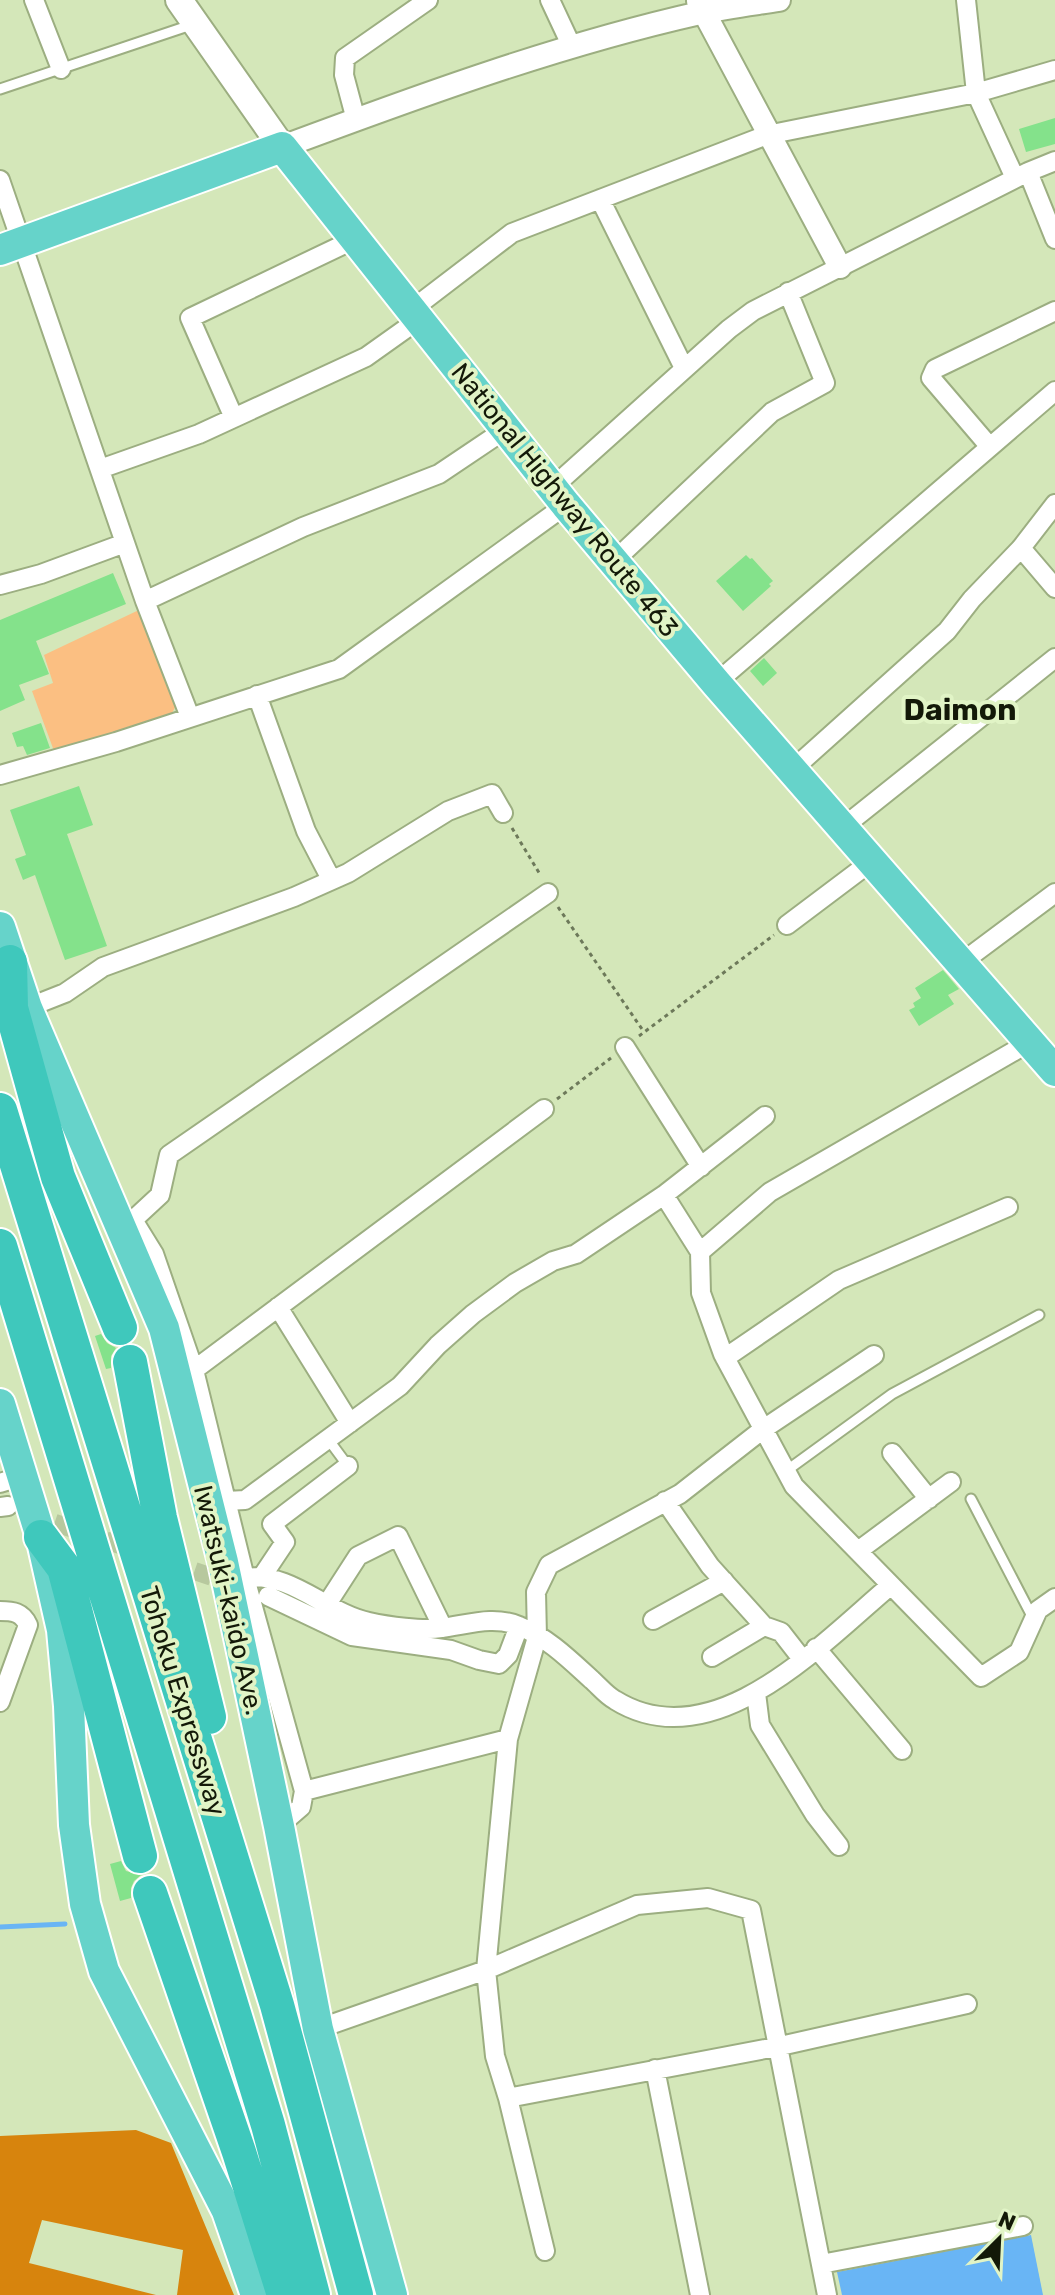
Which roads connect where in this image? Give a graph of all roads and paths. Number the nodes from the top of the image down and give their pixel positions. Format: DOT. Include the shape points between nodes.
graph roads {
  1 [pos="34,0"];
  2 [pos="179,0"];
  3 [pos="428,0"];
  4 [pos="550,0"];
  5 [pos="779,0"];
  6 [pos="966,0"];
  7 [pos="700,6"];
  8 [pos="195,24"];
  9 [pos="572,47"];
  10 [pos="61,69"];
  11 [pos="1055,70"];
  12 [pos="0,89"];
  13 [pos="976,93"];
  14 [pos="356,120"];
  15 [pos="767,135"];
  16 [pos="282,147"];
  17 [pos="1055,161"];
  18 [pos="1021,175"];
  19 [pos="0,180"];
  20 [pos="600,199"];
  21 [pos="1055,239"];
  22 [pos="353,240"];
  23 [pos="11,246"];
  24 [pos="840,267"];
  25 [pos="788,292"];
  26 [pos="1055,311"];
  27 [pos="414,315"];
  28 [pos="684,368"];
  29 [pos="1055,391"];
  30 [pos="234,418"];
  31 [pos="506,429"];
  32 [pos="990,447"];
  33 [pos="100,469"];
  34 [pos="560,496"];
  35 [pos="1055,504"];
  36 [pos="125,543"];
  37 [pos="1021,548"];
  38 [pos="614,561"];
  39 [pos="0,585"];
  40 [pos="1055,588"];
  41 [pos="145,601"];
  42 [pos="1055,658"];
  43 [pos="716,683"];
  44 [pos="257,695"];
  45 [pos="190,717"];
  46 [pos="792,770"];
  47 [pos="0,775"];
  48 [pos="503,813"];
  49 [pos="842,828"];
  50 [pos="872,861"];
  51 [pos="331,879"];
  52 [pos="548,893"];
  53 [pos="1055,893"];
  54 [pos="787,925"];
  55 [pos="0,927"];
  56 [pos="10,962"];
  57 [pos="961,963"];
  58 [pos="27,1008"];
  59 [pos="644,1032"];
  60 [pos="1030,1042"];
  61 [pos="625,1047"];
  62 [pos="1055,1071"];
  63 [pos="544,1109"];
  64 [pos="0,1110"];
  65 [pos="765,1116"];
  66 [pos="701,1167"];
  67 [pos="664,1195"];
  68 [pos="1008,1207"];
  69 [pos="125,1216"];
  70 [pos="0,1246"];
  71 [pos="700,1252"];
  72 [pos="278,1307"];
  73 [pos="1039,1315"];
  74 [pos="120,1328"];
  75 [pos="874,1355"];
  76 [pos="725,1358"];
  77 [pos="130,1362"];
  78 [pos="194,1370"];
  79 [pos="0,1404"];
  80 [pos="350,1423"];
  81 [pos="762,1430"];
  82 [pos="328,1439"];
  83 [pos="892,1453"];
  84 [pos="348,1466"];
  85 [pos="786,1471"];
  86 [pos="12,1480"];
  87 [pos="951,1482"];
  88 [pos="929,1499"];
  89 [pos="971,1499"];
  90 [pos="226,1501"];
  91 [pos="665,1501"];
  92 [pos="41,1537"];
  93 [pos="858,1551"];
  94 [pos="254,1577"];
  95 [pos="724,1581"];
  96 [pos="891,1585"];
  97 [pos="268,1596"];
  98 [pos="1055,1598"];
  99 [pos="327,1604"];
  100 [pos="0,1611"];
  101 [pos="653,1620"];
  102 [pos="1034,1620"];
  103 [pos="519,1626"];
  104 [pos="764,1626"];
  105 [pos="443,1628"];
  106 [pos="537,1637"];
  107 [pos="809,1654"];
  108 [pos="712,1657"];
  109 [pos="756,1693"];
  110 [pos="0,1702"];
  111 [pos="508,1739"];
  112 [pos="902,1750"];
  113 [pos="304,1791"];
  114 [pos="219,1817"];
  115 [pos="279,1826"];
  116 [pos="839,1846"];
  117 [pos="140,1856"];
  118 [pos="150,1893"];
  119 [pos="486,1970"];
  120 [pos="967,2004"];
  121 [pos="318,2029"];
  122 [pos="776,2047"];
  123 [pos="655,2069"];
  124 [pos="508,2098"];
  125 [pos="1023,2226"];
  126 [pos="545,2251"];
  127 [pos="821,2264"];
  128 [pos="256,2295"];
  129 [pos="284,2295"];
  130 [pos="313,2295"];
  131 [pos="356,2295"];
  132 [pos="392,2295"];
  133 [pos="700,2295"];
  134 [pos="827,2295"];
  1 -- 10 [label="street"];
  2 -- 8 [label="main road"];
  3 -- 14 [label="street" via="345,58"];
  4 -- 9 [label="street"];
  5 -- 7 [label="street"];
  6 -- 13 [label="street"];
  7 -- 9 [label="street"];
  7 -- 15 [label="street"];
  8 -- 10 [label="lane"];
  8 -- 16 [label="main road"];
  9 -- 14 [label="street"];
  10 -- 12 [label="lane"];
  11 -- 13 [label="street"];
  13 -- 15 [label="street"];
  13 -- 18 [label="street"];
  14 -- 16 [label="street"];
  15 -- 20 [label="street"];
  15 -- 24 [label="street"];
  16 -- 22 [label="highway, National Highway Route 463"];
  16 -- 23 [label="highway"];
  17 -- 18 [label="street"];
  18 -- 21 [label="street"];
  18 -- 24 [label="street"];
  19 -- 23 [label="street"];
  20 -- 27 [label="street" via="512,233"];
  20 -- 28 [label="street"];
  22 -- 27 [label="highway, National Highway Route 463"];
  22 -- 30 [label="street" via="190,318"];
  23 -- 33 [label="street"];
  24 -- 25 [label="street"];
  25 -- 28 [label="street" via="753,311"];
  25 -- 38 [label="street" via="825,383 772,412"];
  26 -- 32 [label="street" via="935,369 931,378"];
  27 -- 30 [label="street" via="366,357"];
  27 -- 31 [label="highway, National Highway Route 463"];
  28 -- 34 [label="street"];
  29 -- 32 [label="street"];
  30 -- 33 [label="street"];
  31 -- 34 [label="highway, National Highway Route 463"];
  31 -- 41 [label="street" via="439,474 303,527"];
  32 -- 43 [label="street"];
  33 -- 36 [label="street"];
  34 -- 38 [label="highway, National Highway Route 463"];
  34 -- 44 [label="street" via="339,669"];
  35 -- 37 [label="street"];
  36 -- 39 [label="street"];
  36 -- 41 [label="street"];
  37 -- 40 [label="street"];
  37 -- 46 [label="street" via="930,648"];
  38 -- 43 [label="highway, National Highway Route 463"];
  41 -- 45 [label="street"];
  42 -- 49 [label="street"];
  43 -- 46 [label="highway, National Highway Route 463"];
  44 -- 45 [label="street"];
  44 -- 51 [label="street" via="306,831"];
  45 -- 47 [label="street"];
  46 -- 49 [label="highway, National Highway Route 463"];
  48 -- 51 [label="street" via="492,794 448,811"];
  48 -- 52 [label="path"];
  49 -- 50 [label="highway, National Highway Route 463"];
  50 -- 54 [label="street"];
  50 -- 57 [label="highway, National Highway Route 463"];
  51 -- 58 [label="street" via="103,967 65,993"];
  52 -- 59 [label="path"];
  52 -- 69 [label="street" via="169,1155 160,1195"];
  53 -- 57 [label="street"];
  54 -- 59 [label="path"];
  55 -- 56 [label="highway, Iwatsuki-kaido Ave."];
  56 -- 58 [label="highway, Iwatsuki-kaido Ave."];
  56 -- 74 [label="highway" via="11,1008 58,1177"];
  57 -- 60 [label="highway, National Highway Route 463"];
  58 -- 69 [label="highway, Iwatsuki-kaido Ave."];
  59 -- 61 [label="path"];
  60 -- 62 [label="highway, National Highway Route 463"];
  60 -- 71 [label="street" via="770,1192"];
  61 -- 63 [label="path"];
  61 -- 66 [label="street"];
  63 -- 72 [label="street"];
  64 -- 114 [label="highway, Tohoku Expressway"];
  65 -- 66 [label="street"];
  66 -- 67 [label="street"];
  67 -- 71 [label="street"];
  67 -- 80 [label="street" via="576,1254 515,1283 461,1325 400,1386"];
  68 -- 76 [label="street" via="839,1280"];
  69 -- 78 [label="street" via="154,1254"];
  69 -- 115 [label="highway, Iwatsuki-kaido Ave." via="164,1328 223,1562"];
  70 -- 130 [label="highway, Tohoku Expressway" via="268,2125"];
  71 -- 76 [label="street" via="701,1293"];
  72 -- 78 [label="street"];
  72 -- 80 [label="street"];
  73 -- 85 [label="lane" via="892,1394"];
  75 -- 81 [label="street"];
  76 -- 81 [label="street"];
  77 -- 114 [label="highway" via="160,1518 208,1704"];
  78 -- 90 [label="street"];
  79 -- 86 [label="highway"];
  80 -- 82 [label="street"];
  81 -- 85 [label="street"];
  81 -- 91 [label="street"];
  82 -- 84 [label="lane"];
  82 -- 90 [label="street" via="245,1500"];
  83 -- 88 [label="street"];
  84 -- 94 [label="street" via="272,1524 285,1542"];
  85 -- 93 [label="street" via="794,1486"];
  86 -- 92 [label="highway"];
  87 -- 88 [label="street"];
  88 -- 93 [label="street"];
  89 -- 102 [label="lane"];
  90 -- 94 [label="street"];
  91 -- 95 [label="street"];
  91 -- 106 [label="street" via="549,1565 536,1592"];
  92 -- 117 [label="highway" via="64,1568"];
  92 -- 128 [label="highway" via="62,1630 74,1825 88,1918 104,1971 227,2211"];
  93 -- 96 [label="street"];
  94 -- 99 [label="street"];
  94 -- 113 [label="street"];
  95 -- 101 [label="street"];
  95 -- 104 [label="street"];
  96 -- 102 [label="street" via="981,1677 1019,1652"];
  96 -- 107 [label="street"];
  97 -- 103 [label="street" via="352,1636 451,1650 499,1664"];
  98 -- 102 [label="street" via="1038,1610"];
  99 -- 105 [label="street" via="370,1622"];
  99 -- 105 [label="street" via="358,1556 398,1536"];
  100 -- 110 [label="street" via="19,1613 28,1625"];
  103 -- 105 [label="street" via="488,1621"];
  103 -- 106 [label="street"];
  104 -- 107 [label="street"];
  104 -- 108 [label="street"];
  106 -- 109 [label="street" via="554,1645 614,1700 656,1717 691,1717"];
  106 -- 111 [label="street"];
  107 -- 109 [label="street"];
  107 -- 112 [label="street"];
  109 -- 116 [label="street" via="760,1725"];
  111 -- 113 [label="street"];
  111 -- 119 [label="street"];
  113 -- 115 [label="street" via="301,1807"];
  114 -- 131 [label="highway, Tohoku Expressway"];
  115 -- 121 [label="highway, Iwatsuki-kaido Ave."];
  118 -- 129 [label="highway"];
  119 -- 121 [label="street"];
  119 -- 122 [label="street" via="637,1905 708,1898 751,1910"];
  119 -- 124 [label="street" via="495,2056"];
  120 -- 122 [label="street"];
  121 -- 132 [label="highway, Iwatsuki-kaido Ave."];
  122 -- 123 [label="street"];
  122 -- 127 [label="street"];
  123 -- 124 [label="street"];
  123 -- 133 [label="street"];
  124 -- 126 [label="street"];
  125 -- 127 [label="street"];
  127 -- 134 [label="street"];
}
